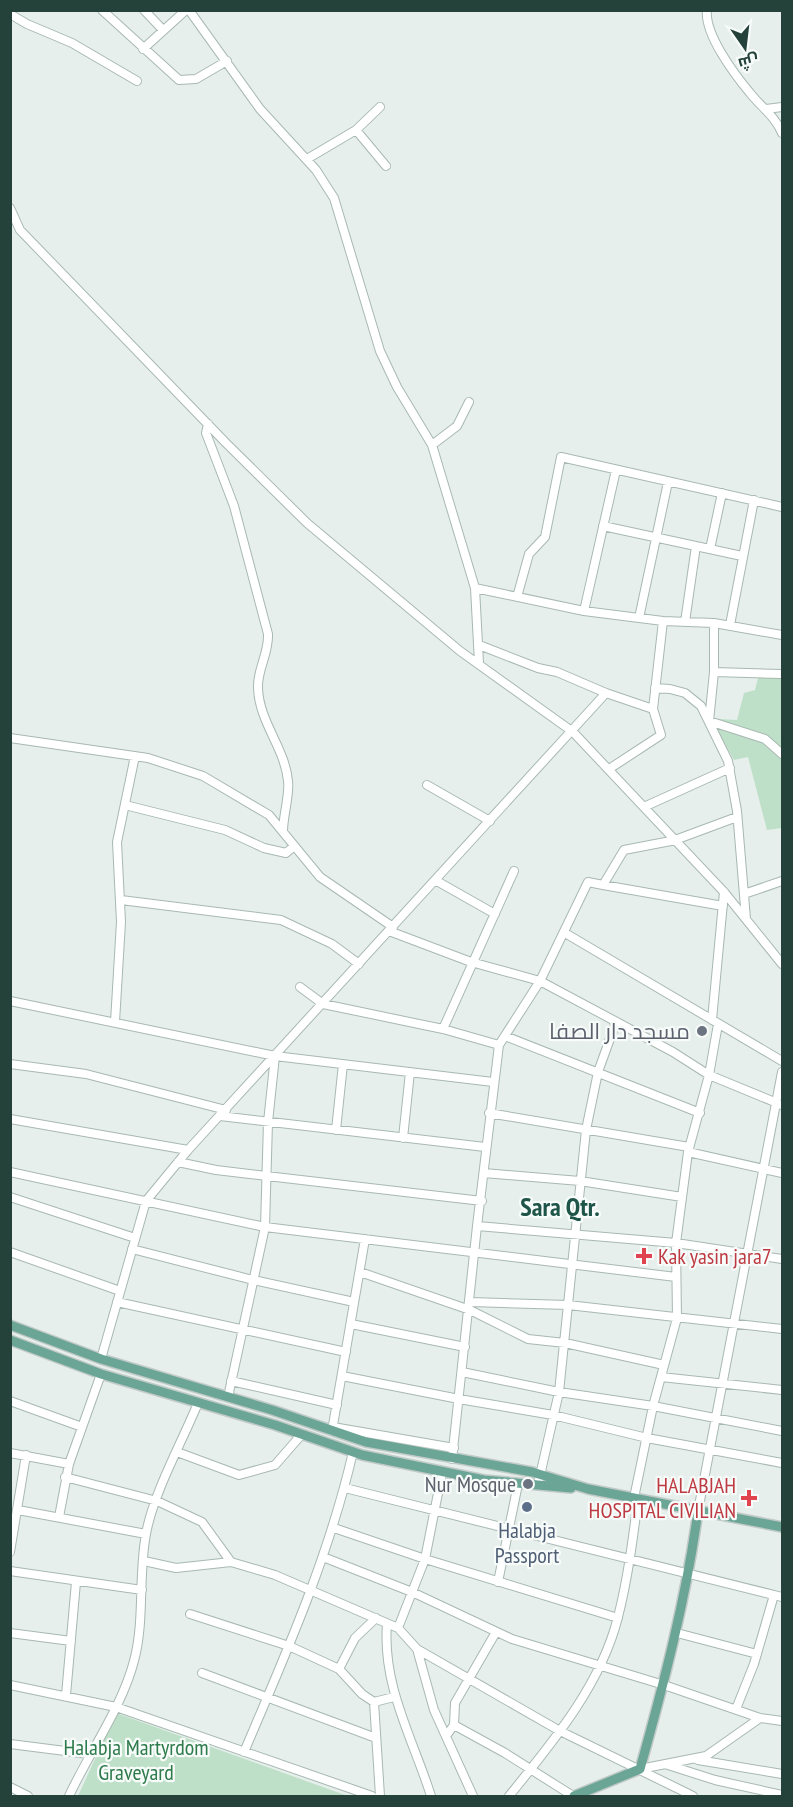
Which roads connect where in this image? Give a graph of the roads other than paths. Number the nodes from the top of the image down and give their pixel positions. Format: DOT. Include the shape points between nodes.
graph roads {
  1 [pos="102,10"];
  2 [pos="144,10"];
  3 [pos="188,10"];
  4 [pos="707,10"];
  5 [pos="11,12"];
  6 [pos="164,30"];
  7 [pos="142,49"];
  8 [pos="227,61"];
  9 [pos="137,81"];
  10 [pos="380,107"];
  11 [pos="783,107"];
  12 [pos="766,109"];
  13 [pos="356,130"];
  14 [pos="783,133"];
  15 [pos="307,159"];
  16 [pos="386,166"];
  17 [pos="10,208"];
  18 [pos="469,402"];
  19 [pos="208,424"];
  20 [pos="432,445"];
  21 [pos="616,470"];
  22 [pos="668,482"];
  23 [pos="722,494"];
  24 [pos="754,501"];
  25 [pos="783,507"];
  26 [pos="603,526"];
  27 [pos="656,538"];
  28 [pos="696,546"];
  29 [pos="711,549"];
  30 [pos="742,556"];
  31 [pos="476,588"];
  32 [pos="517,597"];
  33 [pos="585,611"];
  34 [pos="639,618"];
  35 [pos="663,621"];
  36 [pos="685,622"];
  37 [pos="714,622"];
  38 [pos="730,625"];
  39 [pos="782,634"];
  40 [pos="479,645"];
  41 [pos="479,663"];
  42 [pos="714,672"];
  43 [pos="782,674"];
  44 [pos="655,688"];
  45 [pos="606,693"];
  46 [pos="653,709"];
  47 [pos="709,721"];
  48 [pos="573,732"];
  49 [pos="10,738"];
  50 [pos="783,754"];
  51 [pos="135,756"];
  52 [pos="730,768"];
  53 [pos="609,769"];
  54 [pos="427,785"];
  55 [pos="125,805"];
  56 [pos="646,806"];
  57 [pos="737,817"];
  58 [pos="490,821"];
  59 [pos="283,833"];
  60 [pos="675,840"];
  61 [pos="293,847"];
  62 [pos="514,871"];
  63 [pos="435,880"];
  64 [pos="783,881"];
  65 [pos="603,885"];
  66 [pos="724,892"];
  67 [pos="744,894"];
  68 [pos="121,900"];
  69 [pos="723,906"];
  70 [pos="495,914"];
  71 [pos="746,920"];
  72 [pos="391,929"];
  73 [pos="565,933"];
  74 [pos="471,962"];
  75 [pos="359,964"];
  76 [pos="783,964"];
  77 [pos="540,981"];
  78 [pos="300,987"];
  79 [pos="10,1001"];
  80 [pos="323,1004"];
  81 [pos="116,1022"];
  82 [pos="616,1022"];
  83 [pos="715,1022"];
  84 [pos="444,1029"];
  85 [pos="505,1036"];
  86 [pos="499,1045"];
  87 [pos="275,1056"];
  88 [pos="783,1060"];
  89 [pos="10,1064"];
  90 [pos="343,1064"];
  91 [pos="410,1072"];
  92 [pos="598,1072"];
  93 [pos="783,1072"];
  94 [pos="709,1075"];
  95 [pos="493,1082"];
  96 [pos="779,1104"];
  97 [pos="223,1113"];
  98 [pos="489,1113"];
  99 [pos="700,1113"];
  100 [pos="10,1119"];
  101 [pos="268,1122"];
  102 [pos="336,1130"];
  103 [pos="586,1130"];
  104 [pos="403,1138"];
  105 [pos="485,1147"];
  106 [pos="689,1149"];
  107 [pos="188,1150"];
  108 [pos="178,1162"];
  109 [pos="764,1167"];
  110 [pos="10,1172"];
  111 [pos="484,1173"];
  112 [pos="783,1173"];
  113 [pos="266,1176"];
  114 [pos="580,1182"];
  115 [pos="10,1197"];
  116 [pos="682,1197"];
  117 [pos="146,1201"];
  118 [pos="482,1201"];
  119 [pos="477,1226"];
  120 [pos="265,1227"];
  121 [pos="574,1233"];
  122 [pos="135,1238"];
  123 [pos="365,1239"];
  124 [pos="676,1243"];
  125 [pos="132,1249"];
  126 [pos="10,1252"];
  127 [pos="475,1252"];
  128 [pos="746,1254"];
  129 [pos="783,1259"];
  130 [pos="570,1262"];
  131 [pos="360,1272"];
  132 [pos="676,1277"];
  133 [pos="253,1280"];
  134 [pos="120,1291"];
  135 [pos="117,1302"];
  136 [pos="354,1302"];
  137 [pos="568,1305"];
  138 [pos="470,1306"];
  139 [pos="677,1318"];
  140 [pos="733,1322"];
  141 [pos="351,1324"];
  142 [pos="10,1325"];
  143 [pos="783,1329"];
  144 [pos="242,1330"];
  145 [pos="10,1340"];
  146 [pos="565,1343"];
  147 [pos="465,1347"];
  148 [pos="346,1352"];
  149 [pos="101,1359"];
  150 [pos="664,1365"];
  151 [pos="462,1372"];
  152 [pos="100,1374"];
  153 [pos="342,1376"];
  154 [pos="661,1377"];
  155 [pos="231,1381"];
  156 [pos="723,1383"];
  157 [pos="188,1386"];
  158 [pos="783,1390"];
  159 [pos="559,1392"];
  160 [pos="228,1397"];
  161 [pos="184,1400"];
  162 [pos="459,1400"];
  163 [pos="10,1401"];
  164 [pos="198,1403"];
  165 [pos="337,1405"];
  166 [pos="653,1406"];
  167 [pos="553,1415"];
  168 [pos="717,1417"];
  169 [pos="82,1427"];
  170 [pos="333,1429"];
  171 [pos="783,1431"];
  172 [pos="302,1434"];
  173 [pos="647,1438"];
  174 [pos="454,1448"];
  175 [pos="709,1449"];
  176 [pos="177,1452"];
  177 [pos="353,1452"];
  178 [pos="10,1453"];
  179 [pos="26,1455"];
  180 [pos="452,1459"];
  181 [pos="783,1463"];
  182 [pos="69,1464"];
  183 [pos="442,1473"];
  184 [pos="541,1474"];
  185 [pos="65,1477"];
  186 [pos="518,1484"];
  187 [pos="538,1486"];
  188 [pos="345,1488"];
  189 [pos="588,1489"];
  190 [pos="636,1498"];
  191 [pos="157,1501"];
  192 [pos="18,1510"];
  193 [pos="698,1510"];
  194 [pos="435,1511"];
  195 [pos="59,1517"];
  196 [pos="783,1527"];
  197 [pos="334,1528"];
  198 [pos="509,1530"];
  199 [pos="146,1534"];
  200 [pos="10,1552"];
  201 [pos="323,1557"];
  202 [pos="424,1559"];
  203 [pos="630,1559"];
  204 [pos="144,1562"];
  205 [pos="231,1562"];
  206 [pos="10,1571"];
  207 [pos="689,1574"];
  208 [pos="76,1582"];
  209 [pos="498,1582"];
  210 [pos="310,1589"];
  211 [pos="142,1590"];
  212 [pos="412,1592"];
  213 [pos="774,1595"];
  214 [pos="783,1597"];
  215 [pos="190,1614"];
  216 [pos="376,1618"];
  217 [pos="618,1618"];
  218 [pos="387,1624"];
  219 [pos="398,1628"];
  220 [pos="496,1632"];
  221 [pos="677,1633"];
  222 [pos="10,1634"];
  223 [pos="71,1641"];
  224 [pos="289,1646"];
  225 [pos="417,1648"];
  226 [pos="757,1654"];
  227 [pos="600,1666"];
  228 [pos="339,1669"];
  229 [pos="202,1673"];
  230 [pos="470,1679"];
  231 [pos="10,1685"];
  232 [pos="664,1685"];
  233 [pos="66,1695"];
  234 [pos="267,1697"];
  235 [pos="394,1697"];
  236 [pos="374,1702"];
  237 [pos="116,1707"];
  238 [pos="736,1709"];
  239 [pos="760,1718"];
  240 [pos="783,1721"];
  241 [pos="454,1725"];
  242 [pos="560,1731"];
  243 [pos="446,1736"];
  244 [pos="376,1738"];
  245 [pos="10,1744"];
  246 [pos="244,1752"];
  247 [pos="89,1754"];
  248 [pos="695,1759"];
  249 [pos="666,1764"];
  250 [pos="640,1769"];
  251 [pos="530,1770"];
  252 [pos="783,1774"];
  253 [pos="10,1787"];
  254 [pos="783,1795"];
  255 [pos="28,1797"];
  256 [pos="69,1797"];
  257 [pos="372,1797"];
  258 [pos="380,1797"];
  259 [pos="431,1797"];
  260 [pos="473,1797"];
  261 [pos="509,1797"];
  262 [pos="573,1797"];
  263 [pos="693,1797"];
  1 -- 7 [label="street"];
  2 -- 6 [label="street"];
  3 -- 6 [label="street"];
  3 -- 8 [label="street"];
  4 -- 12 [label="street" via="712,36 746,88"];
  5 -- 9 [label="street"];
  6 -- 7 [label="street"];
  7 -- 8 [label="street" via="180,80 196,79"];
  8 -- 15 [label="street" via="273,126"];
  10 -- 13 [label="street"];
  11 -- 12 [label="street"];
  12 -- 14 [label="street"];
  13 -- 15 [label="street"];
  13 -- 16 [label="street"];
  15 -- 20 [label="street" via="334,198 388,369"];
  17 -- 19 [label="street" via="20,230"];
  18 -- 20 [label="street" via="457,426"];
  19 -- 41 [label="street" via="307,523"];
  19 -- 59 [label="street" via="206,433 234,506 268,634 269,646 258,686 259,703 289,782"];
  20 -- 31 [label="street"];
  21 -- 22 [label="street"];
  21 -- 26 [label="street"];
  21 -- 32 [label="street" via="561,457 545,537 529,554"];
  22 -- 23 [label="street"];
  22 -- 27 [label="street"];
  23 -- 24 [label="street"];
  23 -- 29 [label="street"];
  24 -- 25 [label="street"];
  24 -- 30 [label="street"];
  26 -- 27 [label="street"];
  26 -- 33 [label="street"];
  27 -- 28 [label="street"];
  27 -- 34 [label="street"];
  28 -- 29 [label="street"];
  28 -- 36 [label="street"];
  29 -- 30 [label="street"];
  30 -- 38 [label="street"];
  31 -- 32 [label="street"];
  31 -- 40 [label="street"];
  32 -- 33 [label="street"];
  33 -- 34 [label="street"];
  34 -- 35 [label="street"];
  35 -- 36 [label="street"];
  35 -- 44 [label="street"];
  36 -- 37 [label="street"];
  37 -- 38 [label="street"];
  37 -- 42 [label="street"];
  38 -- 39 [label="street"];
  40 -- 41 [label="street"];
  40 -- 45 [label="street"];
  41 -- 48 [label="street"];
  42 -- 43 [label="street"];
  42 -- 47 [label="street"];
  44 -- 46 [label="street"];
  44 -- 47 [label="street" via="685,693 701,706"];
  45 -- 46 [label="street"];
  45 -- 48 [label="street"];
  46 -- 53 [label="street" via="661,735"];
  47 -- 50 [label="street" via="765,739"];
  47 -- 52 [label="street"];
  48 -- 53 [label="street"];
  48 -- 58 [label="street"];
  49 -- 51 [label="street"];
  51 -- 55 [label="street"];
  51 -- 59 [label="street" via="180,767 231,790 269,815"];
  52 -- 56 [label="street"];
  52 -- 57 [label="street"];
  53 -- 56 [label="street"];
  54 -- 58 [label="street"];
  55 -- 61 [label="street" via="225,830 277,853 286,853"];
  55 -- 68 [label="street" via="117,842"];
  56 -- 60 [label="street"];
  57 -- 60 [label="street"];
  57 -- 67 [label="street"];
  58 -- 63 [label="street"];
  59 -- 61 [label="street"];
  60 -- 65 [label="street" via="624,850"];
  60 -- 66 [label="street"];
  61 -- 72 [label="street" via="320,877"];
  62 -- 70 [label="street"];
  63 -- 70 [label="street"];
  63 -- 72 [label="street"];
  64 -- 67 [label="street"];
  65 -- 69 [label="street"];
  65 -- 73 [label="street" via="588,882"];
  66 -- 69 [label="street"];
  66 -- 71 [label="street"];
  67 -- 71 [label="street"];
  68 -- 75 [label="street" via="281,920 332,944"];
  68 -- 81 [label="street"];
  69 -- 83 [label="street"];
  70 -- 74 [label="street"];
  71 -- 76 [label="street"];
  72 -- 74 [label="street"];
  72 -- 75 [label="street"];
  73 -- 77 [label="street"];
  73 -- 83 [label="street"];
  74 -- 77 [label="street"];
  74 -- 84 [label="street"];
  75 -- 80 [label="street"];
  77 -- 82 [label="street"];
  77 -- 85 [label="street"];
  78 -- 80 [label="street"];
  79 -- 81 [label="street"];
  80 -- 84 [label="street"];
  80 -- 87 [label="street"];
  81 -- 87 [label="street"];
  82 -- 92 [label="street"];
  82 -- 94 [label="street"];
  83 -- 88 [label="street"];
  83 -- 94 [label="street"];
  84 -- 86 [label="street"];
  85 -- 86 [label="street"];
  85 -- 92 [label="street"];
  86 -- 95 [label="street"];
  87 -- 90 [label="street"];
  87 -- 97 [label="street"];
  87 -- 101 [label="street"];
  89 -- 97 [label="street" via="87,1074"];
  90 -- 91 [label="street"];
  90 -- 102 [label="street"];
  91 -- 95 [label="street"];
  91 -- 104 [label="street"];
  92 -- 99 [label="street"];
  92 -- 103 [label="street"];
  93 -- 96 [label="street"];
  94 -- 96 [label="street"];
  94 -- 99 [label="street"];
  95 -- 98 [label="street"];
  96 -- 109 [label="street"];
  97 -- 101 [label="street"];
  97 -- 107 [label="street"];
  98 -- 103 [label="street"];
  98 -- 105 [label="street"];
  99 -- 106 [label="street"];
  100 -- 107 [label="street"];
  101 -- 102 [label="street"];
  101 -- 113 [label="street"];
  102 -- 104 [label="street"];
  103 -- 106 [label="street"];
  103 -- 114 [label="street"];
  104 -- 105 [label="street"];
  105 -- 111 [label="street"];
  106 -- 109 [label="street"];
  106 -- 116 [label="street"];
  107 -- 108 [label="street"];
  108 -- 113 [label="street"];
  108 -- 117 [label="street"];
  109 -- 112 [label="street"];
  109 -- 128 [label="street"];
  110 -- 117 [label="street"];
  111 -- 114 [label="street"];
  111 -- 118 [label="street"];
  113 -- 118 [label="street"];
  113 -- 120 [label="street"];
  114 -- 116 [label="street"];
  114 -- 121 [label="street"];
  115 -- 122 [label="street"];
  116 -- 124 [label="street"];
  117 -- 120 [label="street"];
  117 -- 122 [label="street"];
  118 -- 119 [label="street"];
  119 -- 121 [label="street"];
  119 -- 127 [label="street"];
  120 -- 123 [label="street"];
  120 -- 133 [label="street"];
  121 -- 124 [label="street"];
  121 -- 130 [label="street"];
  122 -- 125 [label="street"];
  123 -- 127 [label="street"];
  123 -- 131 [label="street"];
  124 -- 128 [label="street"];
  124 -- 132 [label="street"];
  125 -- 133 [label="street"];
  125 -- 134 [label="street"];
  126 -- 134 [label="street"];
  127 -- 130 [label="street"];
  127 -- 138 [label="street"];
  128 -- 129 [label="street"];
  128 -- 140 [label="street"];
  130 -- 132 [label="street"];
  130 -- 137 [label="street"];
  131 -- 136 [label="street"];
  131 -- 138 [label="street"];
  132 -- 139 [label="street"];
  133 -- 136 [label="street"];
  133 -- 144 [label="street"];
  134 -- 135 [label="street"];
  135 -- 144 [label="street"];
  135 -- 149 [label="street"];
  136 -- 141 [label="street"];
  137 -- 138 [label="street"];
  137 -- 139 [label="street"];
  137 -- 146 [label="street"];
  138 -- 146 [label="street" via="528,1339"];
  138 -- 147 [label="street"];
  139 -- 140 [label="street"];
  139 -- 150 [label="street"];
  140 -- 143 [label="street"];
  140 -- 156 [label="street"];
  141 -- 147 [label="street"];
  141 -- 148 [label="street"];
  142 -- 149 [label="main road"];
  144 -- 148 [label="street"];
  144 -- 155 [label="street"];
  145 -- 152 [label="main road"];
  146 -- 150 [label="street"];
  146 -- 159 [label="street"];
  147 -- 151 [label="street"];
  148 -- 153 [label="street"];
  149 -- 157 [label="main road"];
  150 -- 154 [label="street"];
  151 -- 159 [label="street"];
  151 -- 162 [label="street"];
  152 -- 161 [label="main road"];
  152 -- 169 [label="street"];
  153 -- 162 [label="street"];
  153 -- 165 [label="street"];
  154 -- 156 [label="street"];
  154 -- 166 [label="street"];
  155 -- 160 [label="street"];
  155 -- 165 [label="street"];
  156 -- 158 [label="street"];
  156 -- 168 [label="street"];
  157 -- 160 [label="main road"];
  157 -- 161 [label="main road"];
  159 -- 166 [label="street"];
  159 -- 167 [label="street"];
  160 -- 170 [label="main road"];
  161 -- 164 [label="main road"];
  162 -- 167 [label="street"];
  162 -- 174 [label="street"];
  163 -- 169 [label="street"];
  164 -- 172 [label="main road"];
  164 -- 176 [label="street"];
  165 -- 170 [label="street"];
  166 -- 168 [label="street"];
  166 -- 173 [label="street"];
  167 -- 173 [label="street"];
  167 -- 184 [label="street"];
  168 -- 171 [label="street"];
  168 -- 175 [label="street"];
  169 -- 182 [label="street"];
  170 -- 174 [label="street"];
  170 -- 180 [label="main road" via="366,1442"];
  172 -- 176 [label="street" via="275,1465 239,1475"];
  172 -- 177 [label="main road"];
  173 -- 175 [label="street"];
  173 -- 190 [label="street"];
  174 -- 180 [label="street"];
  175 -- 181 [label="street"];
  175 -- 193 [label="street"];
  176 -- 191 [label="street"];
  177 -- 183 [label="main road"];
  177 -- 188 [label="street"];
  178 -- 179 [label="street"];
  179 -- 182 [label="street"];
  179 -- 192 [label="street"];
  180 -- 184 [label="main road"];
  182 -- 185 [label="street"];
  183 -- 186 [label="main road"];
  183 -- 194 [label="street"];
  184 -- 187 [label="street"];
  184 -- 189 [label="main road"];
  185 -- 191 [label="street"];
  185 -- 195 [label="street"];
  186 -- 187 [label="main road"];
  186 -- 198 [label="street"];
  187 -- 189 [label="main road"];
  188 -- 194 [label="street"];
  188 -- 197 [label="street"];
  189 -- 190 [label="main road"];
  190 -- 193 [label="main road"];
  190 -- 203 [label="street"];
  191 -- 199 [label="street"];
  191 -- 205 [label="street" via="202,1522"];
  192 -- 195 [label="street"];
  192 -- 200 [label="street"];
  193 -- 196 [label="main road"];
  193 -- 207 [label="main road"];
  194 -- 198 [label="street"];
  194 -- 202 [label="street"];
  195 -- 199 [label="street"];
  197 -- 201 [label="street"];
  197 -- 202 [label="street"];
  198 -- 203 [label="street"];
  198 -- 209 [label="street"];
  199 -- 204 [label="street"];
  201 -- 210 [label="street"];
  201 -- 212 [label="street"];
  202 -- 209 [label="street"];
  202 -- 212 [label="street"];
  203 -- 207 [label="street"];
  203 -- 217 [label="street"];
  204 -- 205 [label="street" via="176,1568"];
  204 -- 211 [label="street"];
  205 -- 210 [label="street"];
  206 -- 208 [label="street"];
  207 -- 213 [label="street"];
  207 -- 221 [label="main road"];
  208 -- 211 [label="street"];
  208 -- 223 [label="street"];
  209 -- 217 [label="street"];
  210 -- 216 [label="street"];
  210 -- 224 [label="street"];
  211 -- 237 [label="street" via="134,1661"];
  212 -- 219 [label="street"];
  212 -- 220 [label="street"];
  213 -- 214 [label="street"];
  213 -- 226 [label="street"];
  215 -- 224 [label="street"];
  216 -- 218 [label="street"];
  216 -- 228 [label="street" via="355,1638"];
  217 -- 227 [label="street"];
  218 -- 219 [label="street"];
  218 -- 235 [label="street" via="386,1656"];
  219 -- 225 [label="street"];
  220 -- 227 [label="street"];
  220 -- 230 [label="street"];
  221 -- 226 [label="street"];
  221 -- 232 [label="main road"];
  222 -- 223 [label="street"];
  223 -- 233 [label="street"];
  224 -- 228 [label="street"];
  224 -- 234 [label="street"];
  225 -- 230 [label="street"];
  225 -- 243 [label="street" via="434,1710"];
  226 -- 238 [label="street"];
  227 -- 232 [label="street"];
  227 -- 242 [label="street"];
  228 -- 236 [label="street"];
  229 -- 234 [label="street"];
  230 -- 241 [label="street" via="455,1703"];
  230 -- 242 [label="street"];
  231 -- 233 [label="street"];
  232 -- 238 [label="street"];
  232 -- 250 [label="main road"];
  233 -- 237 [label="street"];
  234 -- 244 [label="street"];
  234 -- 246 [label="street"];
  235 -- 236 [label="street"];
  235 -- 259 [label="street"];
  236 -- 244 [label="street"];
  237 -- 246 [label="street"];
  237 -- 247 [label="street"];
  238 -- 239 [label="street"];
  239 -- 240 [label="street"];
  239 -- 248 [label="street" via="720,1749"];
  241 -- 243 [label="street"];
  241 -- 251 [label="street"];
  242 -- 250 [label="street"];
  242 -- 251 [label="street"];
  243 -- 260 [label="street"];
  244 -- 258 [label="street"];
  245 -- 247 [label="street"];
  246 -- 257 [label="street"];
  247 -- 256 [label="street"];
  248 -- 249 [label="street"];
  248 -- 252 [label="street"];
  249 -- 250 [label="street"];
  249 -- 254 [label="street"];
  250 -- 262 [label="main road"];
  250 -- 263 [label="street"];
  251 -- 261 [label="street"];
  251 -- 262 [label="street"];
  253 -- 255 [label="street"];
}
